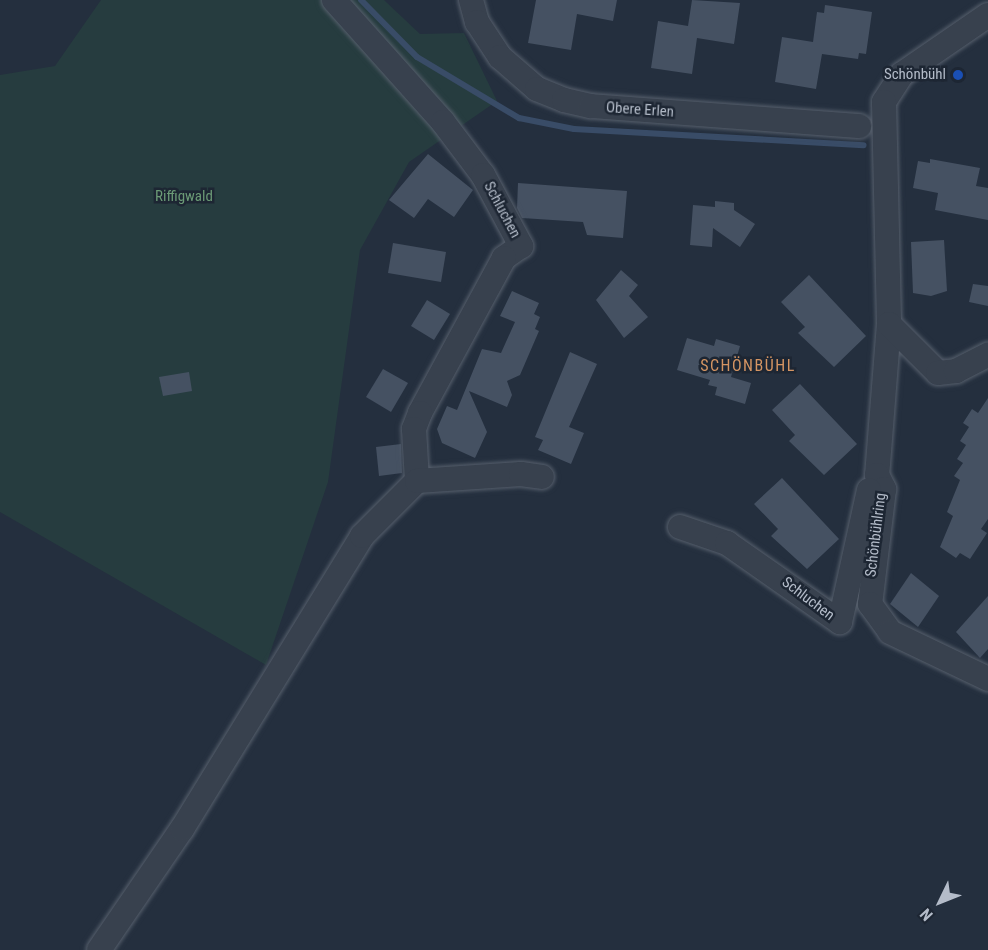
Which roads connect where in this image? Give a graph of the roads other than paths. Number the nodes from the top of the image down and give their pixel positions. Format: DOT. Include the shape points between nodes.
graph roads {
  1 [pos="334,0"];
  2 [pos="471,0"];
  3 [pos="984,24"];
  4 [pos="859,126"];
  5 [pos="889,324"];
  6 [pos="988,355"];
  7 [pos="877,475"];
  8 [pos="542,477"];
  9 [pos="417,481"];
  10 [pos="680,526"];
  11 [pos="988,679"];
  12 [pos="99,950"];
  1 -- 9 [label="street, Schluchen" via="443,122 483,175 521,246 504,258 420,412 414,429"];
  2 -- 4 [label="street, Obere Erlen" via="477,22 500,57 537,89 564,100 602,107"];
  3 -- 5 [label="street, Schönbühlring" via="902,74 884,102 883,218"];
  5 -- 6 [label="street" via="938,373 965,368"];
  5 -- 7 [label="street, Schönbühlring"];
  7 -- 10 [label="street, Schluchen" via="870,483 840,622 727,543"];
  7 -- 11 [label="street, Schönbühlring" via="884,489 870,583 874,613 890,632"];
  8 -- 9 [label="street" via="520,474"];
  9 -- 12 [label="street" via="362,536 182,829"];
}
